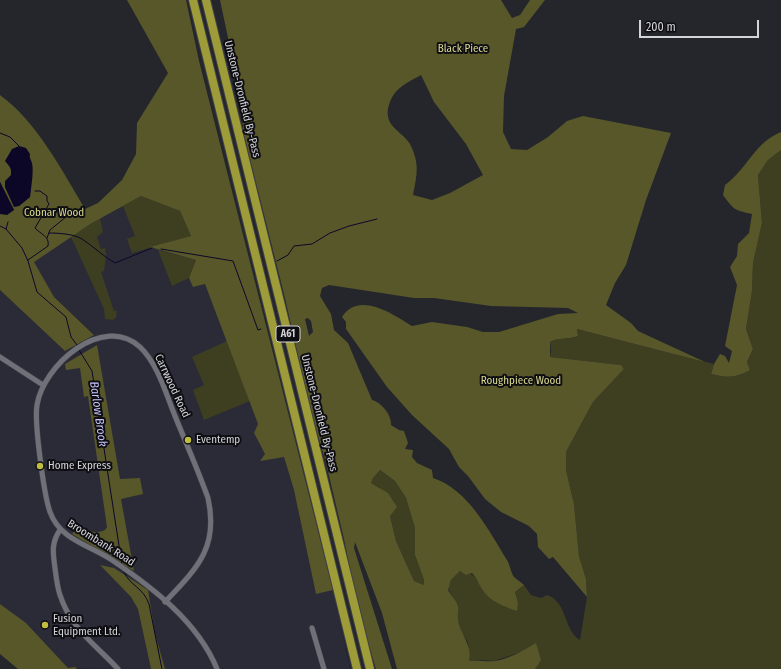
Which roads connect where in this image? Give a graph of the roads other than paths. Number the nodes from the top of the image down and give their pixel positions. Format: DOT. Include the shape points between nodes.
graph roads {
  1 [pos="193,0"];
  2 [pos="206,0"];
  3 [pos="101,337"];
  4 [pos="0,358"];
  5 [pos="43,385"];
  6 [pos="60,530"];
  7 [pos="165,602"];
  8 [pos="312,628"];
  9 [pos="118,669"];
  10 [pos="217,669"];
  11 [pos="324,669"];
  12 [pos="357,669"];
  13 [pos="370,669"];
  1 -- 12 [label="highway, Unstone-Dronfield By-Pass / A61"];
  2 -- 13 [label="highway, Unstone-Dronfield By-Pass / A61"];
  3 -- 5 [label="street, Broombank Road" via="85,344 58,363"];
  3 -- 7 [label="street, Carrwood Road" via="114,336 133,341 148,355 208,498 211,517 208,545 202,559"];
  4 -- 5 [label="street"];
  5 -- 6 [label="street, Broombank Road" via="37,405 36,423 50,513"];
  6 -- 7 [label="street, Broombank Road" via="117,563"];
  6 -- 9 [label="street" via="54,538 53,551 63,603 80,632"];
  7 -- 10 [label="street, Broombank Road" via="191,626"];
  8 -- 11 [label="street"];
}
